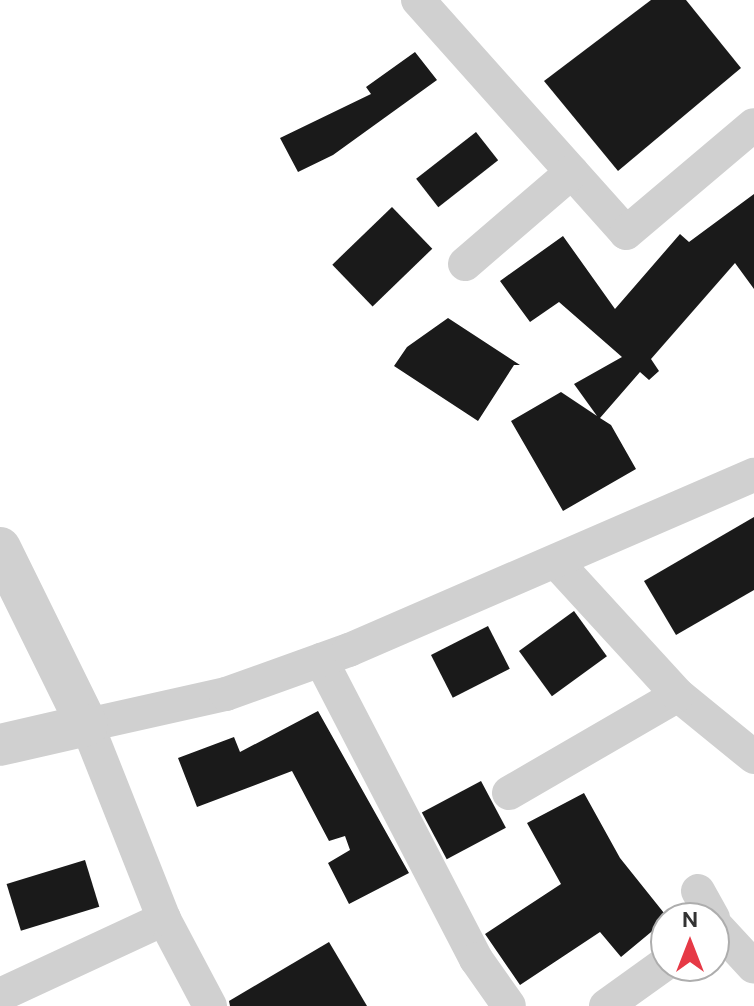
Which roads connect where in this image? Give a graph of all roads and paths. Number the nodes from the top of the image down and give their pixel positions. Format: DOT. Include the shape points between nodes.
graph roads {
  1 [pos="418,0"];
  2 [pos="754,125"];
  3 [pos="572,172"];
  4 [pos="465,264"];
  5 [pos="754,475"];
  6 [pos="0,548"];
  7 [pos="557,563"];
  8 [pos="321,660"];
  9 [pos="678,695"];
  10 [pos="87,725"];
  11 [pos="0,745"];
  12 [pos="754,757"];
  13 [pos="509,793"];
  14 [pos="164,919"];
  15 [pos="730,939"];
  16 [pos="754,967"];
  17 [pos="650,974"];
  18 [pos="0,995"];
  19 [pos="210,1006"];
  20 [pos="509,1006"];
  21 [pos="606,1006"];
  1 -- 3 [label="street"];
  2 -- 3 [label="street" via="626,233"];
  3 -- 4 [label="street"];
  5 -- 7 [label="street"];
  6 -- 10 [label="street"];
  7 -- 8 [label="street"];
  7 -- 9 [label="street"];
  8 -- 10 [label="street" via="226,694"];
  8 -- 20 [label="street" via="476,959"];
  9 -- 12 [label="street"];
  9 -- 13 [label="street"];
  10 -- 11 [label="street"];
  10 -- 14 [label="street"];
  14 -- 18 [label="street"];
  14 -- 19 [label="street"];
  15 -- 16 [label="street"];
  17 -- 21 [label="street"];
}
